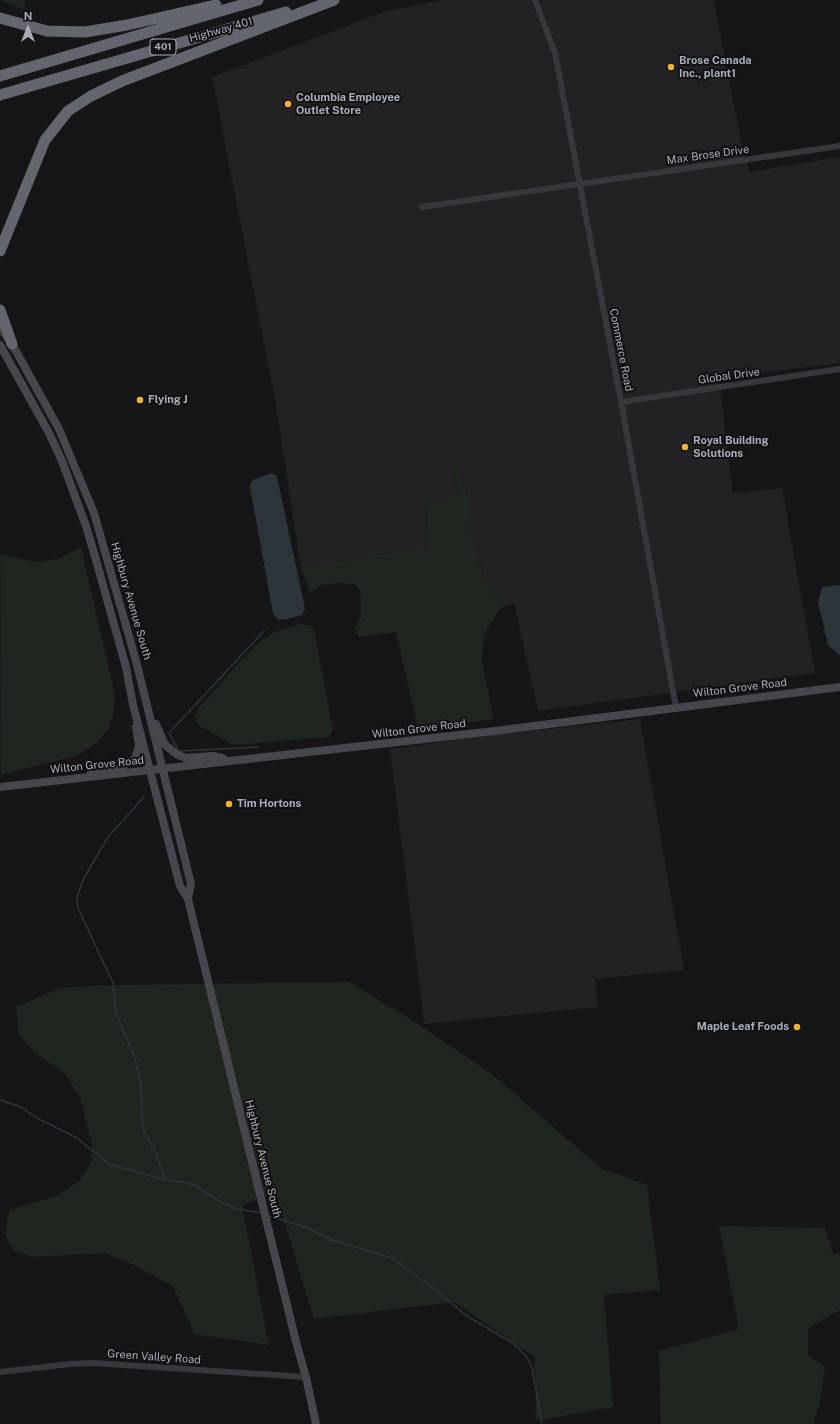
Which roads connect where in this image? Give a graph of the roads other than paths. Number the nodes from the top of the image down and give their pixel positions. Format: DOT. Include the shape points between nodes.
graph roads {
  1 [pos="326,0"];
  2 [pos="334,0"];
  3 [pos="535,0"];
  4 [pos="253,1"];
  5 [pos="0,18"];
  6 [pos="0,76"];
  7 [pos="0,95"];
  8 [pos="840,146"];
  9 [pos="580,184"];
  10 [pos="422,207"];
  11 [pos="0,251"];
  12 [pos="0,310"];
  13 [pos="0,327"];
  14 [pos="12,344"];
  15 [pos="0,345"];
  16 [pos="840,369"];
  17 [pos="621,402"];
  18 [pos="840,687"];
  19 [pos="146,702"];
  20 [pos="133,705"];
  21 [pos="676,708"];
  22 [pos="228,762"];
  23 [pos="162,769"];
  24 [pos="151,771"];
  25 [pos="42,782"];
  26 [pos="0,787"];
  27 [pos="188,899"];
  28 [pos="0,1372"];
  29 [pos="306,1377"];
  30 [pos="316,1424"];
  1 -- 7 [label="highway, Highway 401 / 401"];
  2 -- 11 [label="highway" via="122,81 68,111 45,140"];
  3 -- 9 [label="street, Commerce Road" via="555,53"];
  4 -- 5 [label="highway" via="223,4 85,32 47,31"];
  4 -- 6 [label="highway, Highway 401 / 401"];
  8 -- 9 [label="street, Max Brose Drive"];
  9 -- 10 [label="street, Max Brose Drive"];
  9 -- 17 [label="street, Commerce Road"];
  12 -- 14 [label="highway"];
  13 -- 14 [label="main road, Highbury Avenue South"];
  14 -- 19 [label="main road, Highbury Avenue South" via="59,429 94,513"];
  15 -- 20 [label="main road, Highbury Avenue South" via="62,461 86,526 114,621"];
  16 -- 17 [label="street, Global Drive"];
  17 -- 21 [label="street, Commerce Road"];
  18 -- 21 [label="main road, Wilton Grove Road"];
  19 -- 22 [label="main road" via="163,740 171,751 186,758 213,756"];
  19 -- 23 [label="main road, Highbury Avenue South"];
  20 -- 24 [label="main road, Highbury Avenue South"];
  20 -- 25 [label="main road" via="138,746 135,759 122,766"];
  21 -- 22 [label="main road, Wilton Grove Road"];
  22 -- 23 [label="main road, Wilton Grove Road"];
  23 -- 24 [label="main road, Wilton Grove Road"];
  23 -- 27 [label="main road, Highbury Avenue South" via="191,884"];
  24 -- 25 [label="main road, Wilton Grove Road"];
  24 -- 27 [label="main road, Highbury Avenue South" via="180,886"];
  25 -- 26 [label="main road, Wilton Grove Road"];
  27 -- 29 [label="main road, Highbury Avenue South"];
  28 -- 29 [label="street, Green Valley Road" via="93,1363"];
  29 -- 30 [label="main road, Highbury Avenue South"];
}
